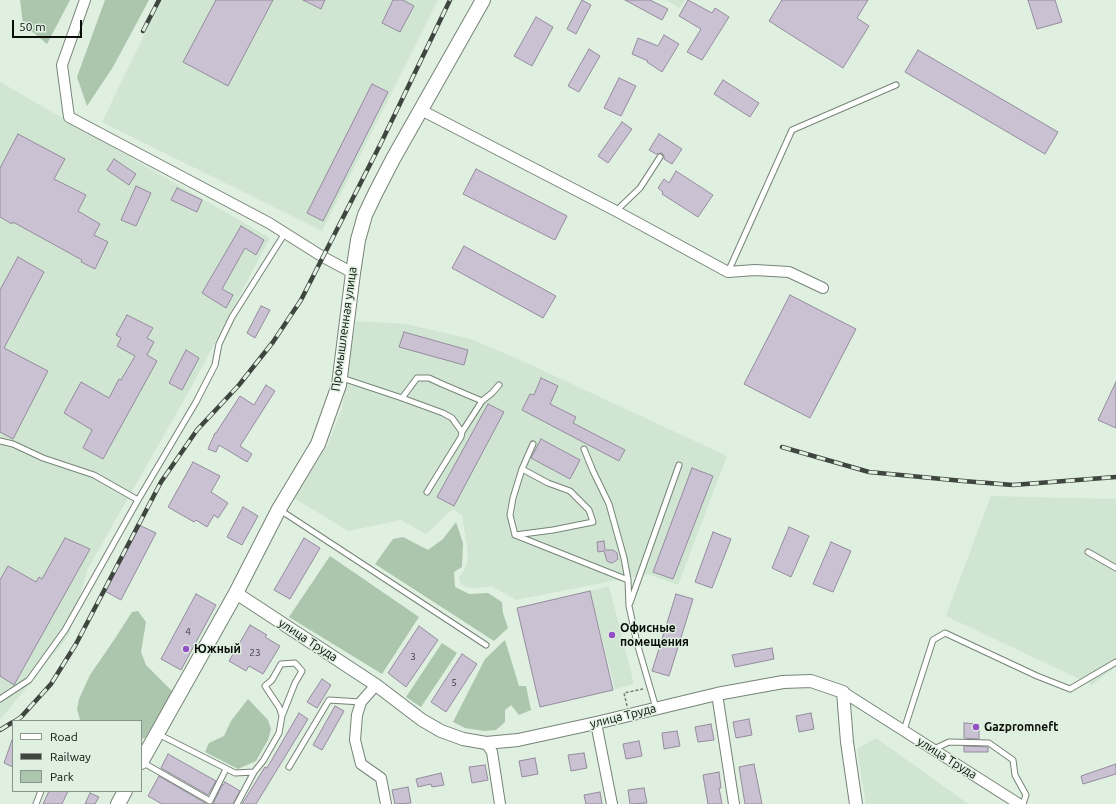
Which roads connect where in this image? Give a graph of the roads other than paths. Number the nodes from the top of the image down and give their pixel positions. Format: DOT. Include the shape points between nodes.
graph roads {
  1 [pos="85,0"];
  2 [pos="483,0"];
  3 [pos="896,85"];
  4 [pos="421,110"];
  5 [pos="660,157"];
  6 [pos="616,211"];
  7 [pos="285,233"];
  8 [pos="728,272"];
  9 [pos="353,273"];
  10 [pos="823,288"];
  11 [pos="340,377"];
  12 [pos="499,385"];
  13 [pos="402,398"];
  14 [pos="482,401"];
  15 [pos="462,432"];
  16 [pos="0,441"];
  17 [pos="532,444"];
  18 [pos="584,449"];
  19 [pos="680,465"];
  20 [pos="522,469"];
  21 [pos="427,492"];
  22 [pos="138,500"];
  23 [pos="279,510"];
  24 [pos="515,535"];
  25 [pos="1088,552"];
  26 [pos="1116,568"];
  27 [pos="628,580"];
  28 [pos="236,593"];
  29 [pos="629,606"];
  30 [pos="486,645"];
  31 [pos="1116,662"];
  32 [pos="376,685"];
  33 [pos="844,692"];
  34 [pos="717,694"];
  35 [pos="0,698"];
  36 [pos="361,702"];
  37 [pos="656,708"];
  38 [pos="282,716"];
  39 [pos="596,723"];
  40 [pos="904,730"];
  41 [pos="157,733"];
  42 [pos="486,743"];
  43 [pos="934,750"];
  44 [pos="142,759"];
  45 [pos="142,762"];
  46 [pos="289,767"];
  47 [pos="226,769"];
  48 [pos="254,772"];
  49 [pos="41,792"];
  50 [pos="124,792"];
  51 [pos="209,802"];
  52 [pos="36,804"];
  53 [pos="118,804"];
  54 [pos="237,804"];
  55 [pos="386,804"];
  56 [pos="500,804"];
  57 [pos="612,804"];
  58 [pos="734,804"];
  59 [pos="856,804"];
  60 [pos="1019,804"];
  61 [pos="1023,804"];
  1 -- 7 [label="street" via="62,65 69,117"];
  2 -- 4 [label="main road, Промышленная улица"];
  3 -- 8 [label="lane" via="792,130"];
  4 -- 6 [label="street"];
  4 -- 9 [label="main road, Промышленная улица" via="374,194 358,240"];
  5 -- 6 [label="lane" via="640,188"];
  6 -- 8 [label="street"];
  7 -- 9 [label="street"];
  7 -- 22 [label="lane" via="232,317 219,344 215,365"];
  8 -- 10 [label="street" via="789,272"];
  9 -- 11 [label="main road, Промышленная улица"];
  11 -- 13 [label="lane"];
  11 -- 23 [label="main road, Промышленная улица" via="318,444"];
  12 -- 14 [label="lane"];
  13 -- 14 [label="lane" via="417,378 430,378"];
  13 -- 15 [label="lane" via="452,418"];
  14 -- 15 [label="lane"];
  15 -- 21 [label="lane"];
  16 -- 22 [label="lane" via="94,475"];
  17 -- 20 [label="lane"];
  18 -- 27 [label="lane" via="609,504"];
  19 -- 29 [label="lane"];
  20 -- 24 [label="lane" via="510,515"];
  20 -- 24 [label="lane" via="570,491 590,510 593,522"];
  22 -- 35 [label="lane" via="65,630 29,680"];
  23 -- 28 [label="main road, Промышленная улица"];
  23 -- 30 [label="lane"];
  24 -- 27 [label="lane"];
  25 -- 26 [label="lane"];
  27 -- 29 [label="lane"];
  28 -- 32 [label="street, улица Труда"];
  28 -- 41 [label="main road, Промышленная улица"];
  29 -- 37 [label="lane"];
  31 -- 40 [label="lane" via="1070,689 945,633 933,640"];
  32 -- 36 [label="street"];
  32 -- 42 [label="street, улица Труда" via="441,731 463,739"];
  33 -- 34 [label="street, улица Труда" via="812,681 804,681"];
  33 -- 40 [label="street, улица Труда"];
  33 -- 59 [label="street" via="847,742"];
  34 -- 37 [label="street, улица Труда"];
  34 -- 58 [label="street"];
  36 -- 46 [label="lane" via="330,700"];
  36 -- 55 [label="street" via="355,740 362,764 381,778"];
  37 -- 39 [label="street, улица Труда"];
  38 -- 38 [label="lane" via="302,671 295,663 280,664 272,680 265,686"];
  38 -- 48 [label="lane" via="279,733"];
  39 -- 42 [label="street, улица Труда" via="518,740"];
  39 -- 57 [label="street"];
  40 -- 43 [label="street, улица Труда"];
  41 -- 44 [label="main road, Промышленная улица"];
  41 -- 47 [label="lane"];
  42 -- 56 [label="street" via="492,752"];
  43 -- 60 [label="street, улица Труда"];
  43 -- 61 [label="lane" via="949,742 989,743 1013,760 1015,775 1026,795"];
  45 -- 51 [label="lane"];
  47 -- 48 [label="lane" via="235,774"];
  47 -- 51 [label="lane"];
  48 -- 54 [label="lane"];
  49 -- 52 [label="lane"];
  50 -- 53 [label="main road"];
}
